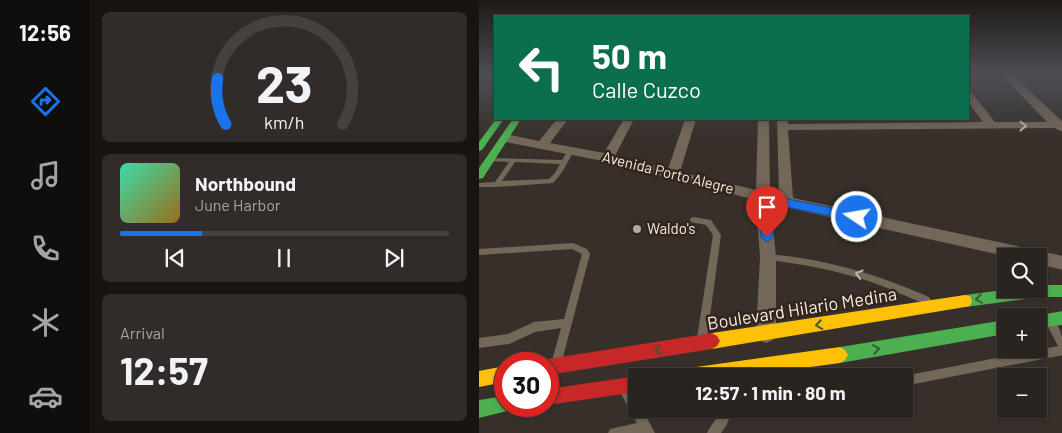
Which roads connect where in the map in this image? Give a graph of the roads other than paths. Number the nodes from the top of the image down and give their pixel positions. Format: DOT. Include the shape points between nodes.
graph roads {
  1 [pos="969,96"];
  2 [pos="1029,96"];
  3 [pos="499,120"];
  4 [pos="516,120"];
  5 [pos="562,120"];
  6 [pos="628,120"];
  7 [pos="691,120"];
  8 [pos="764,120"];
  9 [pos="858,122"];
  10 [pos="921,122"];
  11 [pos="782,123"];
  12 [pos="992,126"];
  13 [pos="1061,127"];
  14 [pos="479,131"];
  15 [pos="492,131"];
  16 [pos="506,138"];
  17 [pos="543,144"];
  18 [pos="479,148"];
  19 [pos="568,156"];
  20 [pos="608,158"];
  21 [pos="491,159"];
  22 [pos="513,160"];
  23 [pos="673,173"];
  24 [pos="479,176"];
  25 [pos="479,185"];
  26 [pos="496,185"];
  27 [pos="763,198"];
  28 [pos="786,202"];
  29 [pos="694,220"];
  30 [pos="997,248"];
  31 [pos="479,252"];
  32 [pos="768,257"];
  33 [pos="1047,259"];
  34 [pos="1062,263"];
  35 [pos="1062,291"];
  36 [pos="937,305"];
  37 [pos="1062,318"];
  38 [pos="1047,320"];
  39 [pos="567,323"];
  40 [pos="1047,324"];
  41 [pos="997,328"];
  42 [pos="766,333"];
  43 [pos="479,343"];
  44 [pos="702,343"];
  45 [pos="1062,346"];
  46 [pos="1062,350"];
  47 [pos="556,352"];
  48 [pos="559,366"];
  49 [pos="763,368"];
  50 [pos="494,376"];
  51 [pos="479,379"];
  52 [pos="913,380"];
  53 [pos="628,385"];
  54 [pos="623,386"];
  55 [pos="559,395"];
  56 [pos="494,406"];
  57 [pos="479,408"];
  58 [pos="723,418"];
  59 [pos="647,430"];
  60 [pos="614,433"];
  61 [pos="713,433"];
  1 -- 12 [label="street"];
  2 -- 13 [label="street"];
  3 -- 15 [label="main road"];
  4 -- 16 [label="main road"];
  5 -- 17 [label="street"];
  6 -- 20 [label="street"];
  7 -- 23 [label="street"];
  8 -- 27 [label="street"];
  9 -- 10 [label="street"];
  9 -- 11 [label="street"];
  10 -- 12 [label="street"];
  11 -- 28 [label="street"];
  12 -- 13 [label="street, one-way"];
  14 -- 15 [label="street"];
  15 -- 18 [label="main road"];
  16 -- 17 [label="street, Avenida Porto Alegre"];
  16 -- 21 [label="main road"];
  17 -- 19 [label="street, Avenida Porto Alegre"];
  19 -- 20 [label="street, Avenida Porto Alegre"];
  19 -- 22 [label="lane"];
  19 -- 26 [label="lane" via="551,181"];
  20 -- 23 [label="street, Avenida Porto Alegre"];
  21 -- 22 [label="lane"];
  21 -- 24 [label="main road"];
  22 -- 26 [label="lane"];
  23 -- 27 [label="street, Avenida Porto Alegre"];
  25 -- 26 [label="lane"];
  27 -- 28 [label="street, Avenida Porto Alegre"];
  27 -- 32 [label="street"];
  28 -- 30 [label="street, Avenida Porto Alegre"];
  29 -- 44 [label="lane" via="708,222 717,235"];
  31 -- 39 [label="lane" via="580,247 586,254"];
  36 -- 32 [label="lane, one-way" via="856,273 819,263"];
  32 -- 42 [label="street"];
  33 -- 34 [label="street"];
  35 -- 36 [label="main road, Boulevard Hilario Medina, one-way"];
  36 -- 42 [label="main road, Boulevard Hilario Medina, one-way"];
  37 -- 38 [label="main road"];
  39 -- 43 [label="lane" via="534,327 509,339"];
  39 -- 47 [label="lane"];
  40 -- 45 [label="lane"];
  49 -- 41 [label="main road, one-way"];
  42 -- 44 [label="main road, Boulevard Hilario Medina"];
  44 -- 48 [label="main road, Boulevard Hilario Medina, one-way"];
  46 -- 52 [label="lane"];
  50 -- 51 [label="main road"];
  53 -- 54 [label="main road"];
  54 -- 55 [label="main road"];
  54 -- 59 [label="lane"];
  56 -- 57 [label="main road"];
  58 -- 61 [label="lane"];
  59 -- 60 [label="lane"];
}
